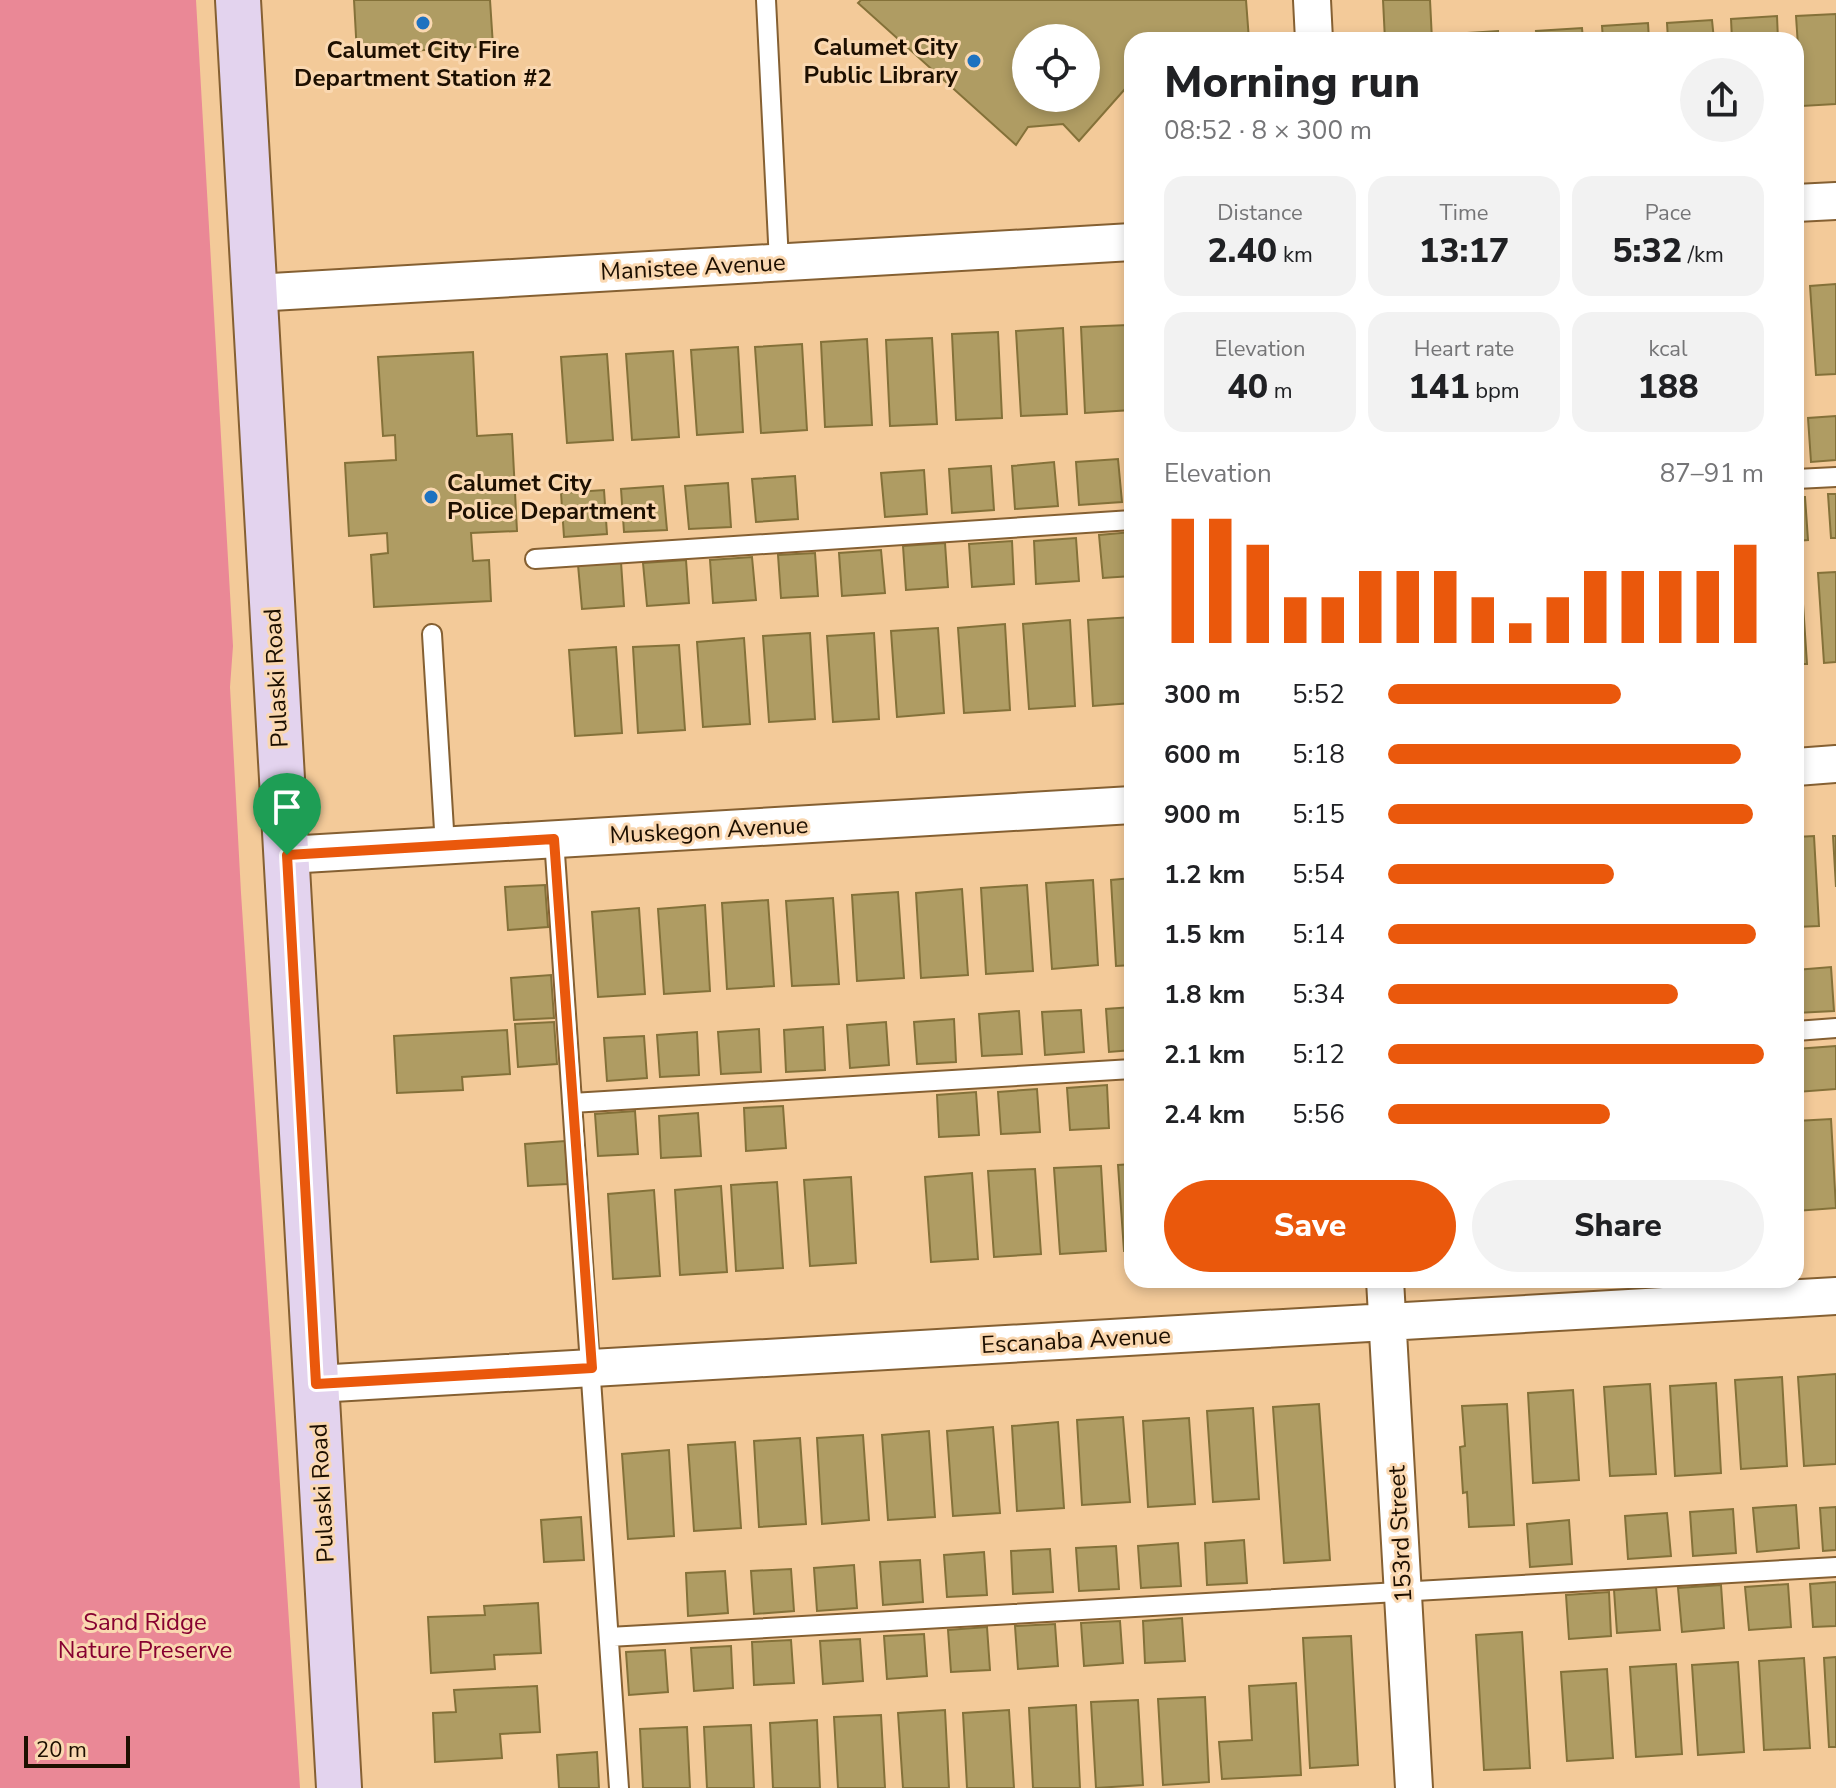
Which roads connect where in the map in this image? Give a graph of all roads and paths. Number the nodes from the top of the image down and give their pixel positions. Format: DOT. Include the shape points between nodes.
graph roads {
  1 [pos="238,0"];
  2 [pos="766,0"];
  3 [pos="1312,0"];
  4 [pos="1314,32"];
  5 [pos="1836,201"];
  6 [pos="1804,203"];
  7 [pos="1124,242"];
  8 [pos="779,262"];
  9 [pos="254,293"];
  10 [pos="1836,477"];
  11 [pos="1804,479"];
  12 [pos="1124,521"];
  13 [pos="535,559"];
  14 [pos="432,634"];
  15 [pos="1836,764"];
  16 [pos="1804,766"];
  17 [pos="1124,805"];
  18 [pos="554,839"];
  19 [pos="445,846"];
  20 [pos="287,855"];
  21 [pos="1836,1028"];
  22 [pos="1804,1030"];
  23 [pos="1124,1069"];
  24 [pos="572,1103"];
  25 [pos="1385,1288"];
  26 [pos="1836,1296"];
  27 [pos="1387,1322"];
  28 [pos="592,1368"];
  29 [pos="316,1384"];
  30 [pos="1836,1567"];
  31 [pos="1403,1591"];
  32 [pos="609,1637"];
  33 [pos="339,1788"];
  34 [pos="619,1788"];
  35 [pos="1414,1788"];
  1 -- 9 [label="street, Pulaski Road"];
  2 -- 8 [label="lane"];
  3 -- 4 [label="street"];
  5 -- 6 [label="street"];
  7 -- 8 [label="street, Manistee Avenue"];
  8 -- 9 [label="street, Manistee Avenue"];
  9 -- 20 [label="street, Pulaski Road"];
  10 -- 11 [label="lane"];
  12 -- 13 [label="lane"];
  14 -- 19 [label="lane"];
  15 -- 16 [label="street"];
  17 -- 18 [label="street, Muskegon Avenue"];
  18 -- 19 [label="street, Muskegon Avenue"];
  18 -- 24 [label="lane"];
  19 -- 20 [label="street, Muskegon Avenue"];
  20 -- 29 [label="street, Pulaski Road"];
  21 -- 22 [label="lane"];
  23 -- 24 [label="lane"];
  24 -- 28 [label="lane"];
  25 -- 27 [label="street, 153rd Street"];
  26 -- 27 [label="street, Escanaba Avenue"];
  27 -- 28 [label="street, Escanaba Avenue"];
  27 -- 31 [label="street, 153rd Street"];
  28 -- 29 [label="street, Escanaba Avenue"];
  28 -- 32 [label="lane"];
  29 -- 33 [label="street, Pulaski Road"];
  30 -- 31 [label="lane"];
  31 -- 32 [label="lane"];
  31 -- 35 [label="street, 153rd Street"];
  32 -- 34 [label="lane"];
}
